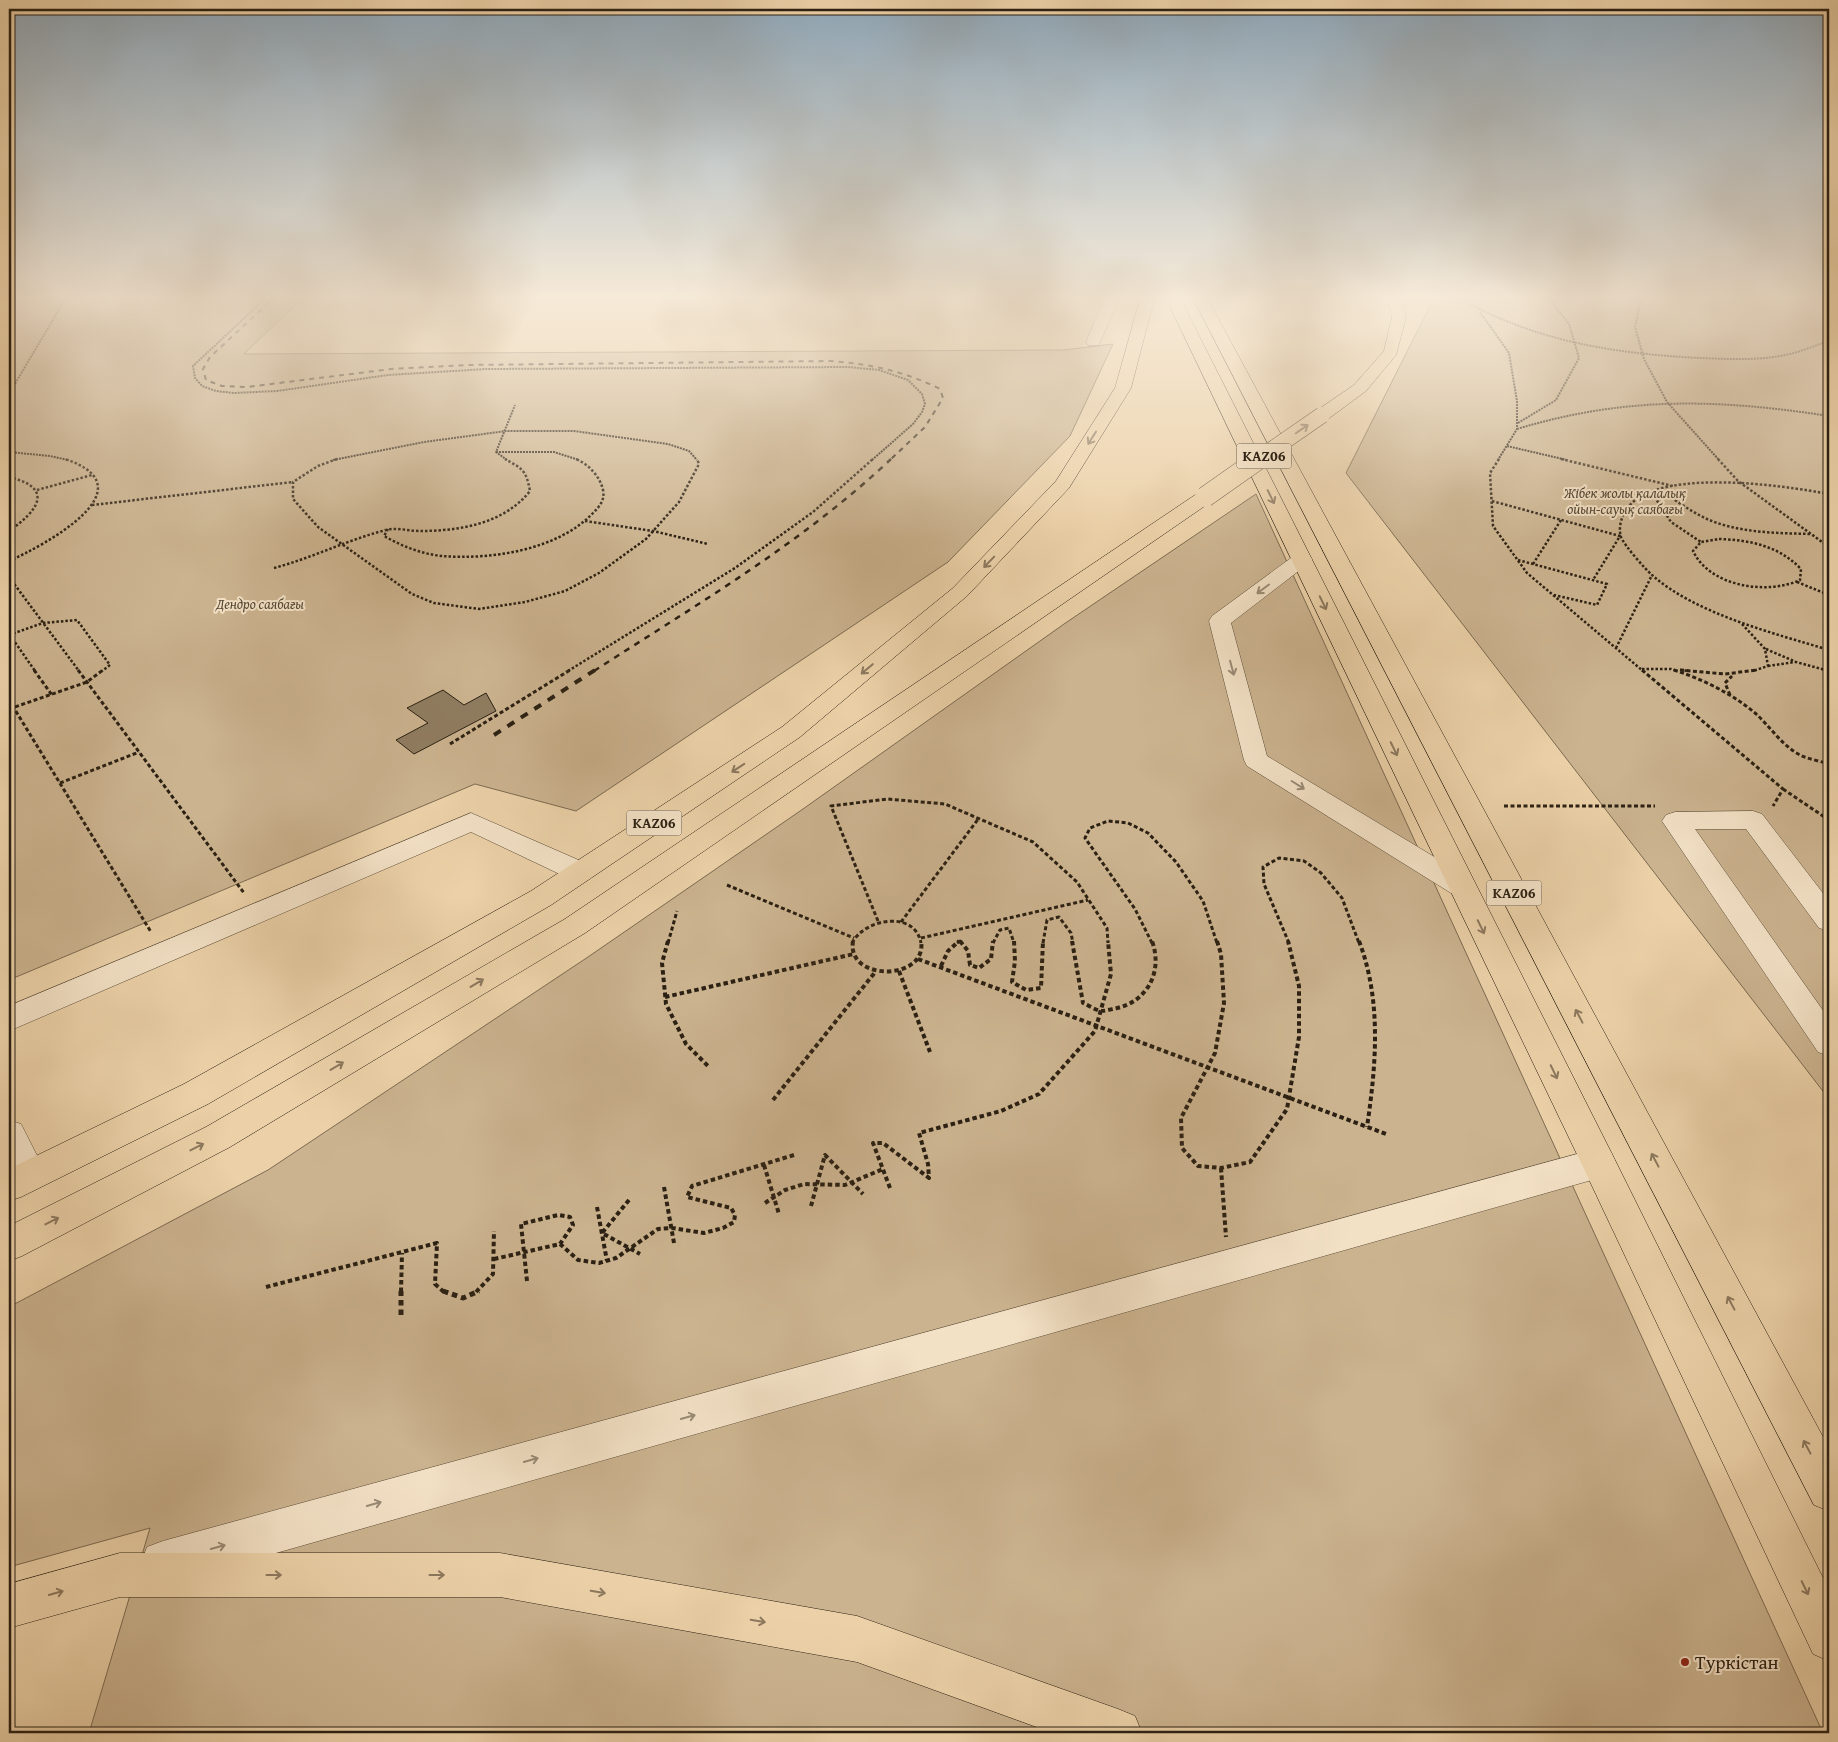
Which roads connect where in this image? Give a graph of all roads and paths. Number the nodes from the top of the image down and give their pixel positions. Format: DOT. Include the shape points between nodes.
graph roads {
  1 [pos="19,377"];
  2 [pos="194,377"];
  3 [pos="379,377"];
  4 [pos="902,377"];
  5 [pos="1126,377"];
  6 [pos="1212,377"];
  7 [pos="1242,377"];
  8 [pos="1369,377"];
  9 [pos="1514,377"];
  10 [pos="1568,377"];
  11 [pos="1654,377"];
  12 [pos="9,394"];
  13 [pos="1666,402"];
  14 [pos="515,405"];
  15 [pos="1829,416"];
  16 [pos="1518,423"];
  17 [pos="1517,429"];
  18 [pos="506,431"];
  19 [pos="1507,446"];
  20 [pos="9,452"];
  21 [pos="496,452"];
  22 [pos="92,475"];
  23 [pos="9,477"];
  24 [pos="1738,481"];
  25 [pos="293,482"];
  26 [pos="1676,486"];
  27 [pos="37,490"];
  28 [pos="1660,490"];
  29 [pos="1652,493"];
  30 [pos="1829,494"];
  31 [pos="1492,501"];
  32 [pos="91,505"];
  33 [pos="1561,520"];
  34 [pos="585,521"];
  35 [pos="388,529"];
  36 [pos="9,531"];
  37 [pos="653,531"];
  38 [pos="1811,534"];
  39 [pos="1620,536"];
  40 [pos="1701,542"];
  41 [pos="342,544"];
  42 [pos="708,544"];
  43 [pos="1829,548"];
  44 [pos="9,560"];
  45 [pos="1302,560"];
  46 [pos="1518,560"];
  47 [pos="1533,564"];
  48 [pos="274,568"];
  49 [pos="1652,575"];
  50 [pos="9,576"];
  51 [pos="1593,580"];
  52 [pos="1797,582"];
  53 [pos="1554,595"];
  54 [pos="1829,595"];
  55 [pos="1740,622"];
  56 [pos="43,623"];
  57 [pos="9,635"];
  58 [pos="1616,648"];
  59 [pos="1765,649"];
  60 [pos="1829,650"];
  61 [pos="1796,662"];
  62 [pos="1768,666"];
  63 [pos="1671,668"];
  64 [pos="1641,669"];
  65 [pos="1829,671"];
  66 [pos="1733,675"];
  67 [pos="87,682"];
  68 [pos="52,695"];
  69 [pos="1730,696"];
  70 [pos="9,700"];
  71 [pos="9,709"];
  72 [pos="14,709"];
  73 [pos="450,744"];
  74 [pos="139,752"];
  75 [pos="1829,764"];
  76 [pos="60,783"];
  77 [pos="1784,789"];
  78 [pos="1504,806"];
  79 [pos="1663,806"];
  80 [pos="1773,807"];
  81 [pos="979,818"];
  82 [pos="1829,820"];
  83 [pos="1482,833"];
  84 [pos="1436,834"];
  85 [pos="580,872"];
  86 [pos="727,885"];
  87 [pos="1461,886"];
  88 [pos="1088,900"];
  89 [pos="678,911"];
  90 [pos="258,912"];
  91 [pos="878,921"];
  92 [pos="1829,921"];
  93 [pos="901,922"];
  94 [pos="854,938"];
  95 [pos="920,938"];
  96 [pos="164,952"];
  97 [pos="854,954"];
  98 [pos="918,959"];
  99 [pos="941,966"];
  100 [pos="876,971"];
  101 [pos="899,971"];
  102 [pos="665,997"];
  103 [pos="1101,1011"];
  104 [pos="9,1019"];
  105 [pos="1097,1025"];
  106 [pos="1829,1043"];
  107 [pos="930,1052"];
  108 [pos="708,1066"];
  109 [pos="1208,1067"];
  110 [pos="1289,1097"];
  111 [pos="773,1100"];
  112 [pos="1367,1127"];
  113 [pos="9,1134"];
  114 [pos="1386,1134"];
  115 [pos="794,1155"];
  116 [pos="1599,1163"];
  117 [pos="764,1166"];
  118 [pos="883,1168"];
  119 [pos="1221,1168"];
  120 [pos="19,1180"];
  121 [pos="852,1182"];
  122 [pos="817,1184"];
  123 [pos="664,1187"];
  124 [pos="890,1188"];
  125 [pos="863,1194"];
  126 [pos="774,1198"];
  127 [pos="629,1200"];
  128 [pos="765,1204"];
  129 [pos="811,1206"];
  130 [pos="597,1207"];
  131 [pos="779,1214"];
  132 [pos="672,1228"];
  133 [pos="494,1231"];
  134 [pos="602,1233"];
  135 [pos="674,1242"];
  136 [pos="9,1244"];
  137 [pos="560,1244"];
  138 [pos="629,1248"];
  139 [pos="524,1252"];
  140 [pos="402,1253"];
  141 [pos="640,1254"];
  142 [pos="494,1259"];
  143 [pos="607,1261"];
  144 [pos="1228,1266"];
  145 [pos="527,1281"];
  146 [pos="266,1287"];
  147 [pos="401,1315"];
  148 [pos="1829,1490"];
  149 [pos="120,1574"];
  150 [pos="9,1606"];
  151 [pos="1829,1638"];
  152 [pos="1118,1733"];
  1 -- 12 [label="path"];
  2 -- 3 [label="path" via="201,385 224,392 279,390"];
  4 -- 73 [label="path" via="921,392 924,409 912,424 828,499 735,568"];
  5 -- 85 [label="main road, KАZ06, one-way" via="1123,388 1063,484 960,592 791,732"];
  6 -- 45 [label="main road, KАZ06, one-way"];
  7 -- 83 [label="main road, KАZ06"];
  136 -- 8 [label="main road, KАZ06, one-way, bridge" via="218,1137 575,926 1205,497 1360,388"];
  9 -- 16 [label="path"];
  10 -- 16 [label="path" via="1556,400"];
  11 -- 13 [label="path"];
  13 -- 15 [label="path" via="1779,408"];
  13 -- 17 [label="path" via="1587,411"];
  13 -- 24 [label="path"];
  14 -- 18 [label="path"];
  16 -- 17 [label="path"];
  17 -- 19 [label="path"];
  18 -- 21 [label="path"];
  18 -- 25 [label="path" via="338,459 318,466"];
  18 -- 37 [label="path" via="574,431 668,444 689,451 699,464 696,473 679,502"];
  19 -- 26 [label="path"];
  19 -- 31 [label="path" via="1490,473"];
  20 -- 22 [label="path" via="58,457 82,466"];
  21 -- 34 [label="path" via="556,452 580,460 595,472 604,490 602,504"];
  21 -- 35 [label="path" via="502,458 517,463 528,476 530,491 518,505 489,521 448,529"];
  22 -- 27 [label="path"];
  22 -- 32 [label="path" via="97,487"];
  23 -- 27 [label="path" via="24,481"];
  24 -- 26 [label="path"];
  24 -- 30 [label="path"];
  24 -- 38 [label="path"];
  25 -- 32 [label="path"];
  25 -- 41 [label="path" via="293,499 318,527"];
  26 -- 28 [label="path"];
  27 -- 36 [label="path" via="38,503 34,510"];
  28 -- 29 [label="path"];
  28 -- 38 [label="path" via="1693,512 1728,526 1768,533"];
  29 -- 39 [label="path" via="1635,500 1622,515"];
  29 -- 40 [label="path" via="1664,517 1683,533"];
  31 -- 33 [label="path"];
  31 -- 46 [label="path" via="1493,526"];
  32 -- 44 [label="path" via="57,536"];
  33 -- 39 [label="path"];
  33 -- 47 [label="path"];
  34 -- 35 [label="path" via="559,536 521,550 484,556 440,556 405,548 384,536"];
  34 -- 37 [label="path"];
  35 -- 41 [label="path"];
  37 -- 41 [label="path" via="599,573 565,591 525,602 479,609 434,603 412,594"];
  37 -- 42 [label="path"];
  38 -- 43 [label="path"];
  39 -- 49 [label="path"];
  39 -- 51 [label="path"];
  40 -- 52 [label="path" via="1730,539 1768,547 1796,564 1802,575"];
  40 -- 52 [label="path" via="1693,551 1698,562 1726,579 1765,588 1787,587"];
  41 -- 48 [label="path" via="299,562"];
  45 -- 84 [label="main road, KАZ06, one-way"];
  45 -- 87 [label="street, one-way" via="1220,621 1256,760"];
  46 -- 47 [label="path"];
  46 -- 53 [label="path" via="1527,573"];
  47 -- 51 [label="path"];
  49 -- 55 [label="path" via="1672,590"];
  49 -- 58 [label="path"];
  50 -- 56 [label="path"];
  51 -- 53 [label="path" via="1607,584 1597,605"];
  52 -- 54 [label="path"];
  53 -- 58 [label="path"];
  55 -- 59 [label="path"];
  55 -- 60 [label="path"];
  56 -- 57 [label="path"];
  56 -- 67 [label="path"];
  56 -- 67 [label="path" via="77,620 110,665"];
  57 -- 68 [label="path"];
  58 -- 64 [label="path"];
  59 -- 61 [label="path"];
  59 -- 62 [label="path"];
  61 -- 62 [label="path"];
  61 -- 65 [label="path"];
  62 -- 66 [label="path" via="1752,673"];
  63 -- 64 [label="path"];
  63 -- 66 [label="path"];
  63 -- 69 [label="path" via="1701,679"];
  64 -- 77 [label="path"];
  66 -- 69 [label="path" via="1725,682"];
  67 -- 68 [label="path"];
  67 -- 74 [label="path"];
  68 -- 72 [label="path"];
  69 -- 75 [label="path" via="1800,755"];
  70 -- 72 [label="path"];
  71 -- 72 [label="path"];
  72 -- 76 [label="path"];
  74 -- 76 [label="path"];
  74 -- 90 [label="path"];
  76 -- 96 [label="path"];
  77 -- 80 [label="path"];
  77 -- 82 [label="path"];
  78 -- 79 [label="path"];
  81 -- 88 [label="path" via="1033,842 1077,882"];
  81 -- 91 [label="path" via="945,804 887,799 831,806"];
  81 -- 93 [label="path"];
  83 -- 84 [label="main road"];
  148 -- 83 [label="main road, KАZ06, one-way"];
  84 -- 87 [label="main road, KАZ06"];
  85 -- 90 [label="street" via="471,822"];
  85 -- 120 [label="main road, KАZ06" via="533,903 196,1094"];
  86 -- 94 [label="path"];
  87 -- 116 [label="main road, KАZ06, one-way"];
  88 -- 95 [label="path"];
  88 -- 103 [label="path" via="1107,928 1111,974"];
  89 -- 102 [label="path" via="662,964"];
  90 -- 96 [label="street"];
  91 -- 93 [label="path"];
  91 -- 94 [label="path"];
  92 -- 106 [label="street" via="1753,820 1676,821"];
  93 -- 95 [label="path" via="911,926"];
  94 -- 97 [label="path"];
  95 -- 98 [label="path" via="922,951"];
  96 -- 104 [label="street"];
  97 -- 100 [label="path" via="858,961"];
  97 -- 102 [label="path"];
  98 -- 99 [label="path"];
  98 -- 101 [label="path"];
  99 -- 103 [label="path" via="952,944 960,942 968,951 970,965 979,968 992,959 993,939 1000,930 1009,928 1015,938 1012,982 1026,990 1041,988 1044,974 1042,934 1047,920 1059,917 1071,933 1083,1003"];
  99 -- 105 [label="path"];
  100 -- 101 [label="path"];
  100 -- 111 [label="path"];
  101 -- 107 [label="path"];
  102 -- 108 [label="path" via="686,1044"];
  103 -- 105 [label="path"];
  103 -- 109 [label="path" via="1138,1000 1156,976 1154,947 1140,913 1092,852 1085,838 1090,828 1108,821 1128,823 1148,833 1176,862 1203,901 1221,954 1224,1003 1215,1053"];
  105 -- 109 [label="path"];
  105 -- 118 [label="path" via="1039,1094 1001,1111 919,1133 929,1178 883,1143 873,1143"];
  109 -- 110 [label="path"];
  109 -- 119 [label="path" via="1181,1118 1182,1148 1198,1166"];
  110 -- 112 [label="path"];
  110 -- 112 [label="path" via="1299,1037 1299,986 1287,936 1263,875 1263,867 1279,858 1304,861 1321,873 1342,898 1362,949 1375,1009 1375,1073"];
  110 -- 119 [label="path" via="1287,1109 1250,1162"];
  112 -- 114 [label="path"];
  113 -- 120 [label="street"];
  115 -- 117 [label="path"];
  116 -- 144 [label="street"];
  116 -- 151 [label="main road, KАZ06, one-way"];
  117 -- 126 [label="path"];
  117 -- 132 [label="path" via="692,1186 687,1196 700,1203 722,1204 731,1208 734,1222 704,1233"];
  118 -- 121 [label="path"];
  118 -- 124 [label="path"];
  119 -- 144 [label="path"];
  121 -- 122 [label="path" via="845,1185"];
  121 -- 122 [label="path" via="825,1155"];
  121 -- 125 [label="path"];
  122 -- 126 [label="path" via="784,1190"];
  122 -- 129 [label="path"];
  123 -- 132 [label="path"];
  126 -- 128 [label="path"];
  126 -- 131 [label="path"];
  127 -- 134 [label="path"];
  130 -- 134 [label="path"];
  132 -- 135 [label="path"];
  132 -- 138 [label="path" via="658,1229"];
  133 -- 142 [label="path"];
  134 -- 138 [label="path"];
  134 -- 143 [label="path"];
  137 -- 139 [label="path"];
  137 -- 139 [label="path" via="572,1225 570,1217 558,1215 521,1224"];
  137 -- 143 [label="path" via="578,1260"];
  138 -- 141 [label="path"];
  138 -- 143 [label="path"];
  139 -- 142 [label="path"];
  139 -- 145 [label="path"];
  140 -- 142 [label="path" via="438,1244 435,1284 444,1293 463,1298 479,1291 493,1274"];
  140 -- 146 [label="path"];
  140 -- 147 [label="path"];
  149 -- 144 [label="street, one-way"];
  150 -- 149 [label="main road, one-way"];
  149 -- 152 [label="main road, one-way" via="500,1575 857,1639"];
}
